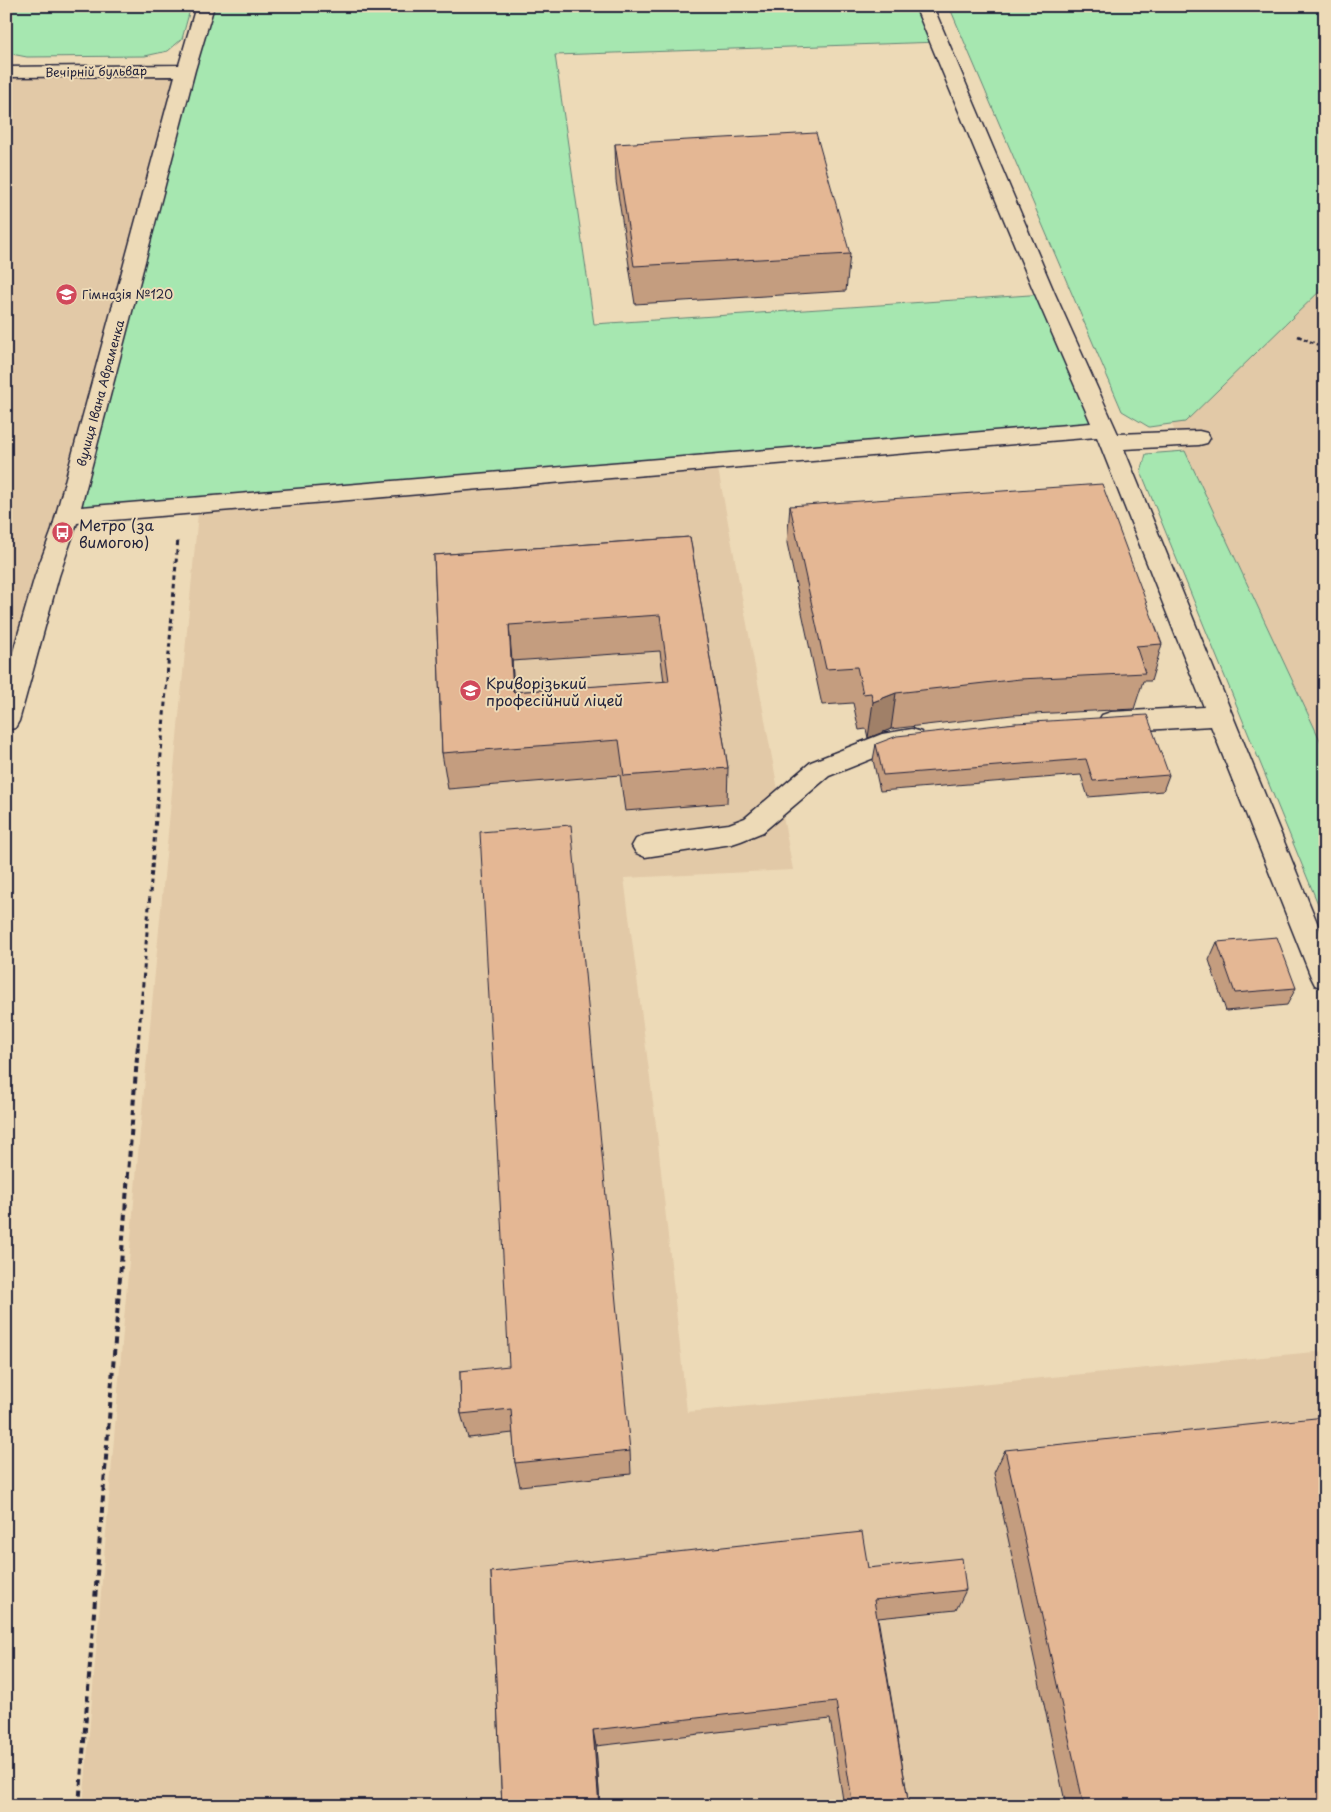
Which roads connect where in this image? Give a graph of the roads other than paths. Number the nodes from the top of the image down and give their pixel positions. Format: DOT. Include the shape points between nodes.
graph roads {
  1 [pos="205,6"];
  2 [pos="924,6"];
  3 [pos="186,70"];
  4 [pos="6,72"];
  5 [pos="1107,435"];
  6 [pos="1199,438"];
  7 [pos="67,516"];
  8 [pos="1220,716"];
  9 [pos="6,722"];
  10 [pos="1091,723"];
  11 [pos="938,736"];
  12 [pos="645,846"];
  13 [pos="1325,977"];
  1 -- 3 [label="street, вулиця Івана Авраменка"];
  2 -- 5 [label="street"];
  3 -- 4 [label="street, Вечірній бульвар"];
  3 -- 7 [label="street, вулиця Івана Авраменка"];
  5 -- 6 [label="street"];
  5 -- 7 [label="street" via="737,461"];
  5 -- 8 [label="street"];
  7 -- 9 [label="street, вулиця Івана Авраменка"];
  8 -- 10 [label="street"];
  8 -- 13 [label="street"];
  11 -- 12 [label="street" via="891,741 820,769 754,825 732,834"];
}
